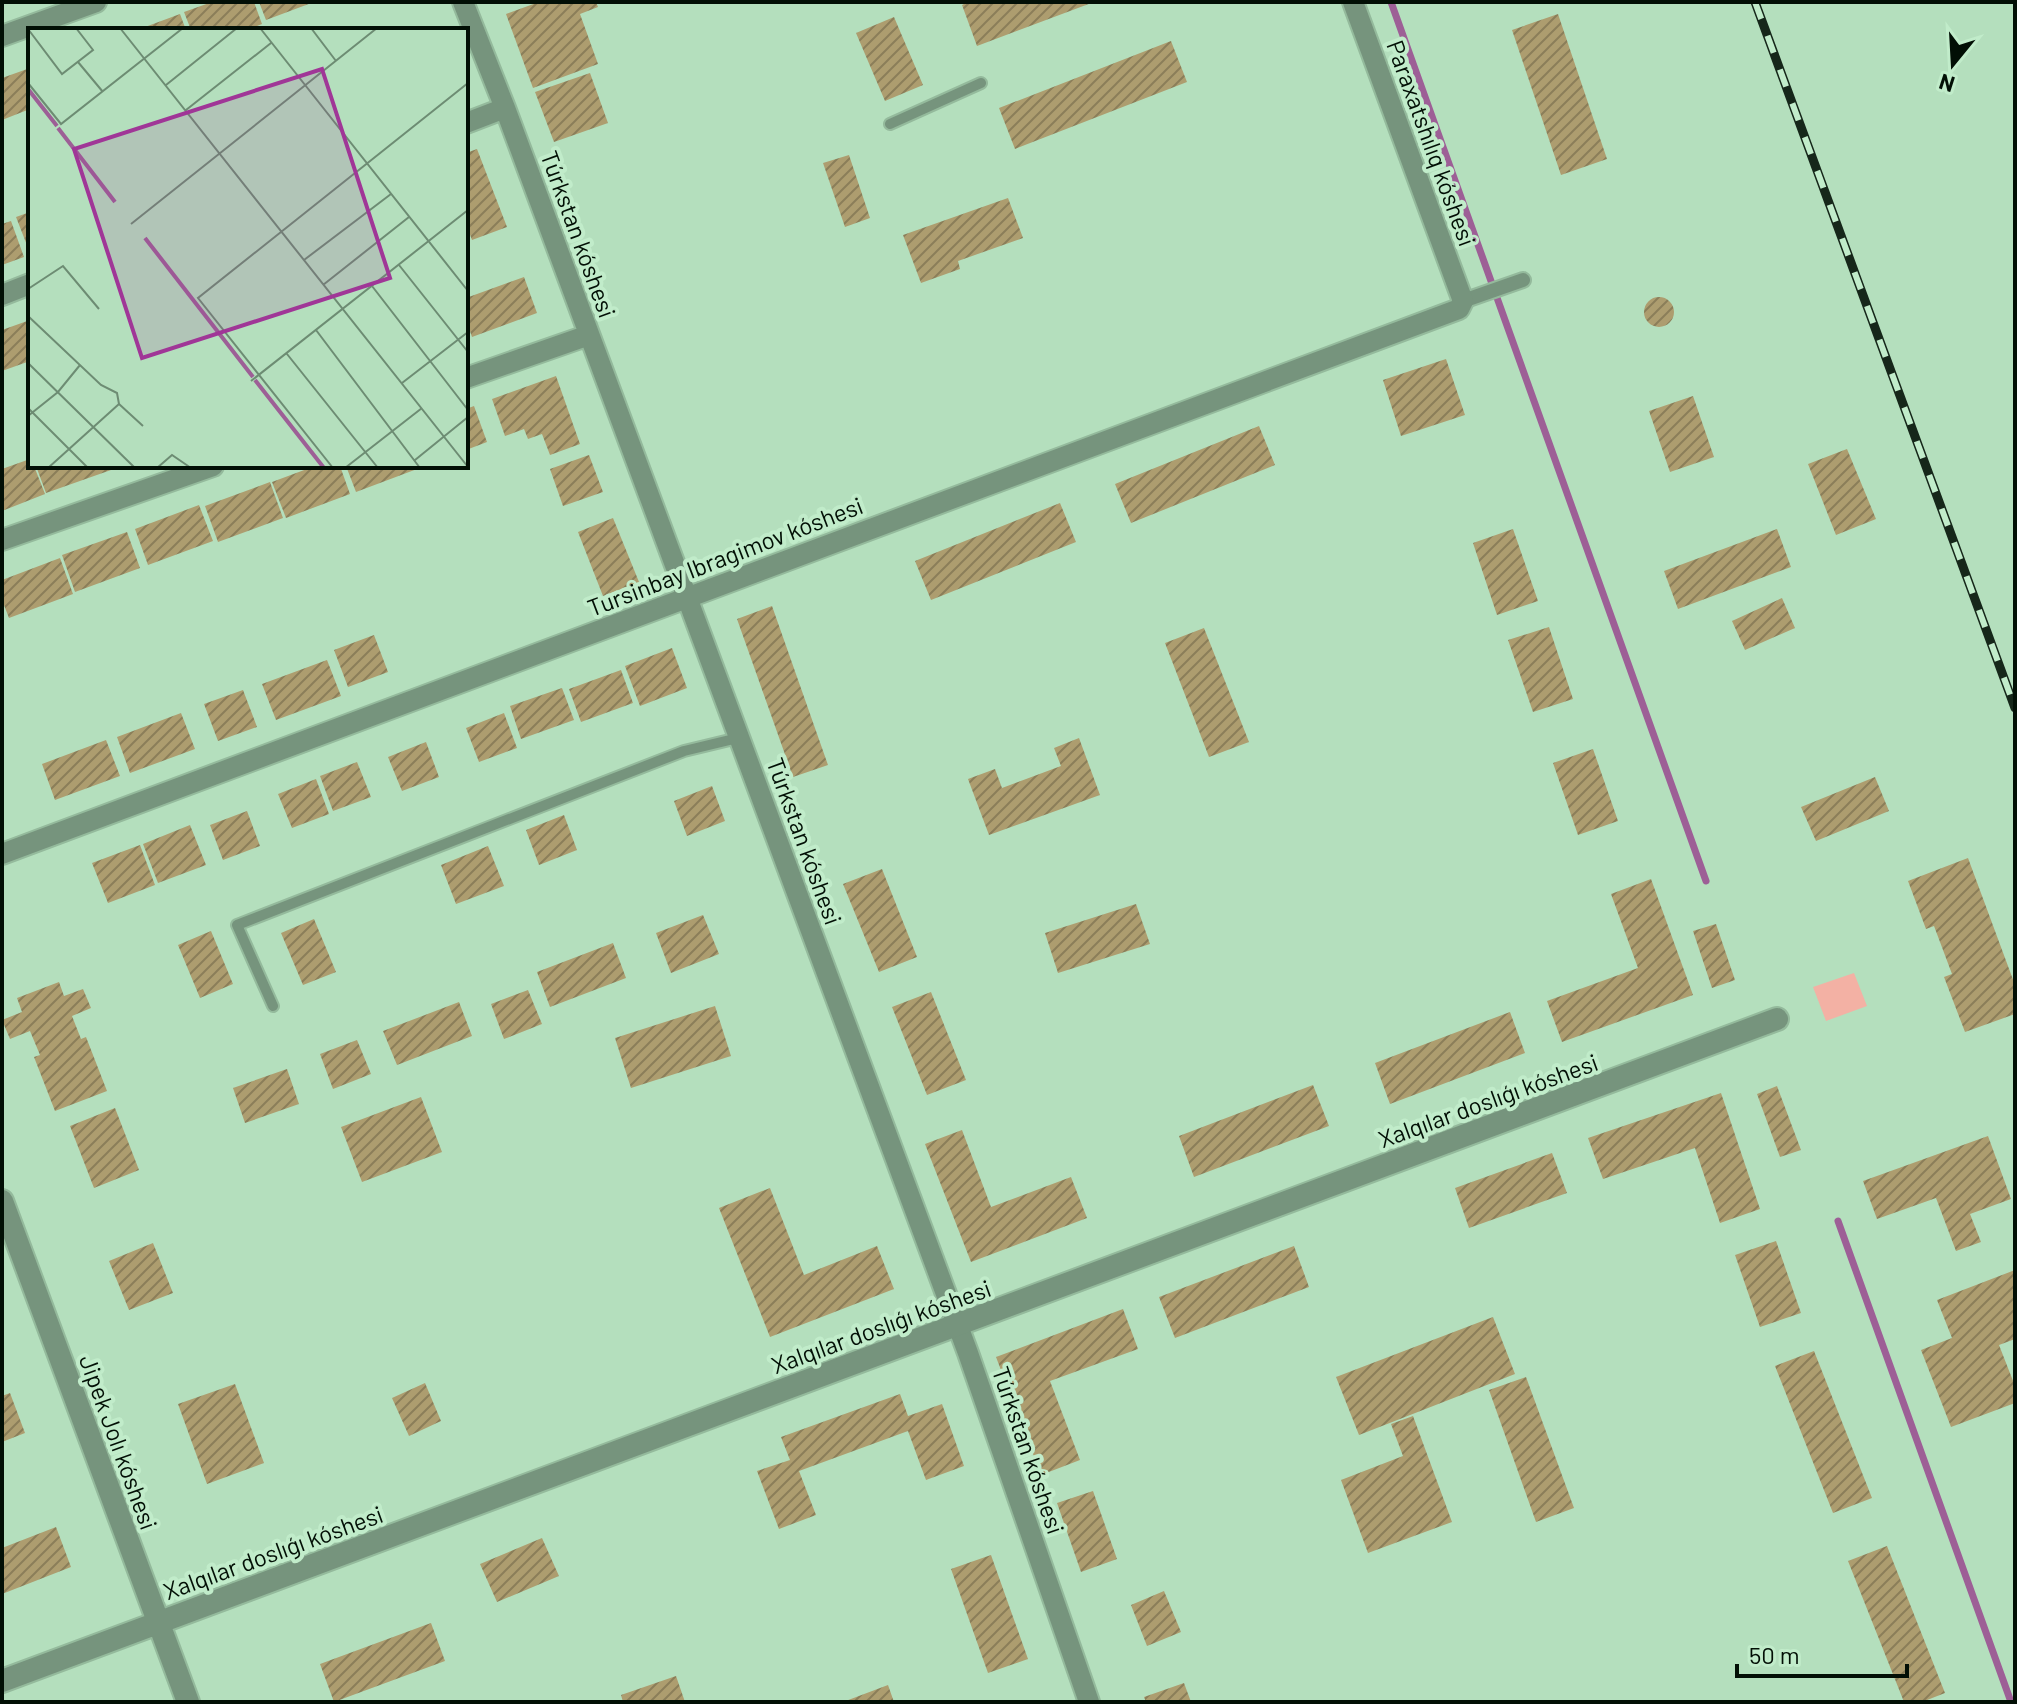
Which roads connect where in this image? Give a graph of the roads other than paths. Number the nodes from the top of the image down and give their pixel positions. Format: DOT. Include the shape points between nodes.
graph roads {
  1 [pos="96,2"];
  2 [pos="463,2"];
  3 [pos="1353,2"];
  4 [pos="2,36"];
  5 [pos="981,83"];
  6 [pos="505,108"];
  7 [pos="468,122"];
  8 [pos="890,124"];
  9 [pos="1523,280"];
  10 [pos="28,285"];
  11 [pos="2,295"];
  12 [pos="1463,301"];
  13 [pos="589,335"];
  14 [pos="468,377"];
  15 [pos="207,468"];
  16 [pos="2,540"];
  17 [pos="686,598"];
  18 [pos="738,738"];
  19 [pos="2,854"];
  20 [pos="273,1006"];
  21 [pos="1777,1019"];
  22 [pos="2,1201"];
  23 [pos="957,1325"];
  24 [pos="158,1623"];
  25 [pos="2,1681"];
  26 [pos="188,1702"];
  27 [pos="1089,1702"];
  1 -- 4 [label="street"];
  2 -- 6 [label="street, Túrkstan kóshesi"];
  3 -- 12 [label="street, Paraxatshılıq kóshesi"];
  5 -- 8 [label="lane"];
  6 -- 7 [label="street"];
  6 -- 13 [label="street, Túrkstan kóshesi"];
  9 -- 12 [label="street"];
  10 -- 11 [label="street"];
  12 -- 17 [label="street, Tursinbay Ibragimov kóshesi" via="1459,309"];
  13 -- 14 [label="street"];
  13 -- 17 [label="street, Túrkstan kóshesi"];
  15 -- 16 [label="street"];
  17 -- 18 [label="street, Túrkstan kóshesi"];
  17 -- 19 [label="street, Tursinbay Ibragimov kóshesi"];
  18 -- 20 [label="lane" via="684,751 237,925"];
  18 -- 23 [label="street, Túrkstan kóshesi"];
  21 -- 23 [label="street, Xalqılar doslıǵı kóshesi"];
  22 -- 24 [label="street, Jipek Jolı kóshesi"];
  23 -- 24 [label="street, Xalqılar doslıǵı kóshesi"];
  23 -- 27 [label="street, Túrkstan kóshesi"];
  24 -- 25 [label="street, Xalqılar doslıǵı kóshesi"];
  24 -- 26 [label="street, Jipek Jolı kóshesi"];
}
